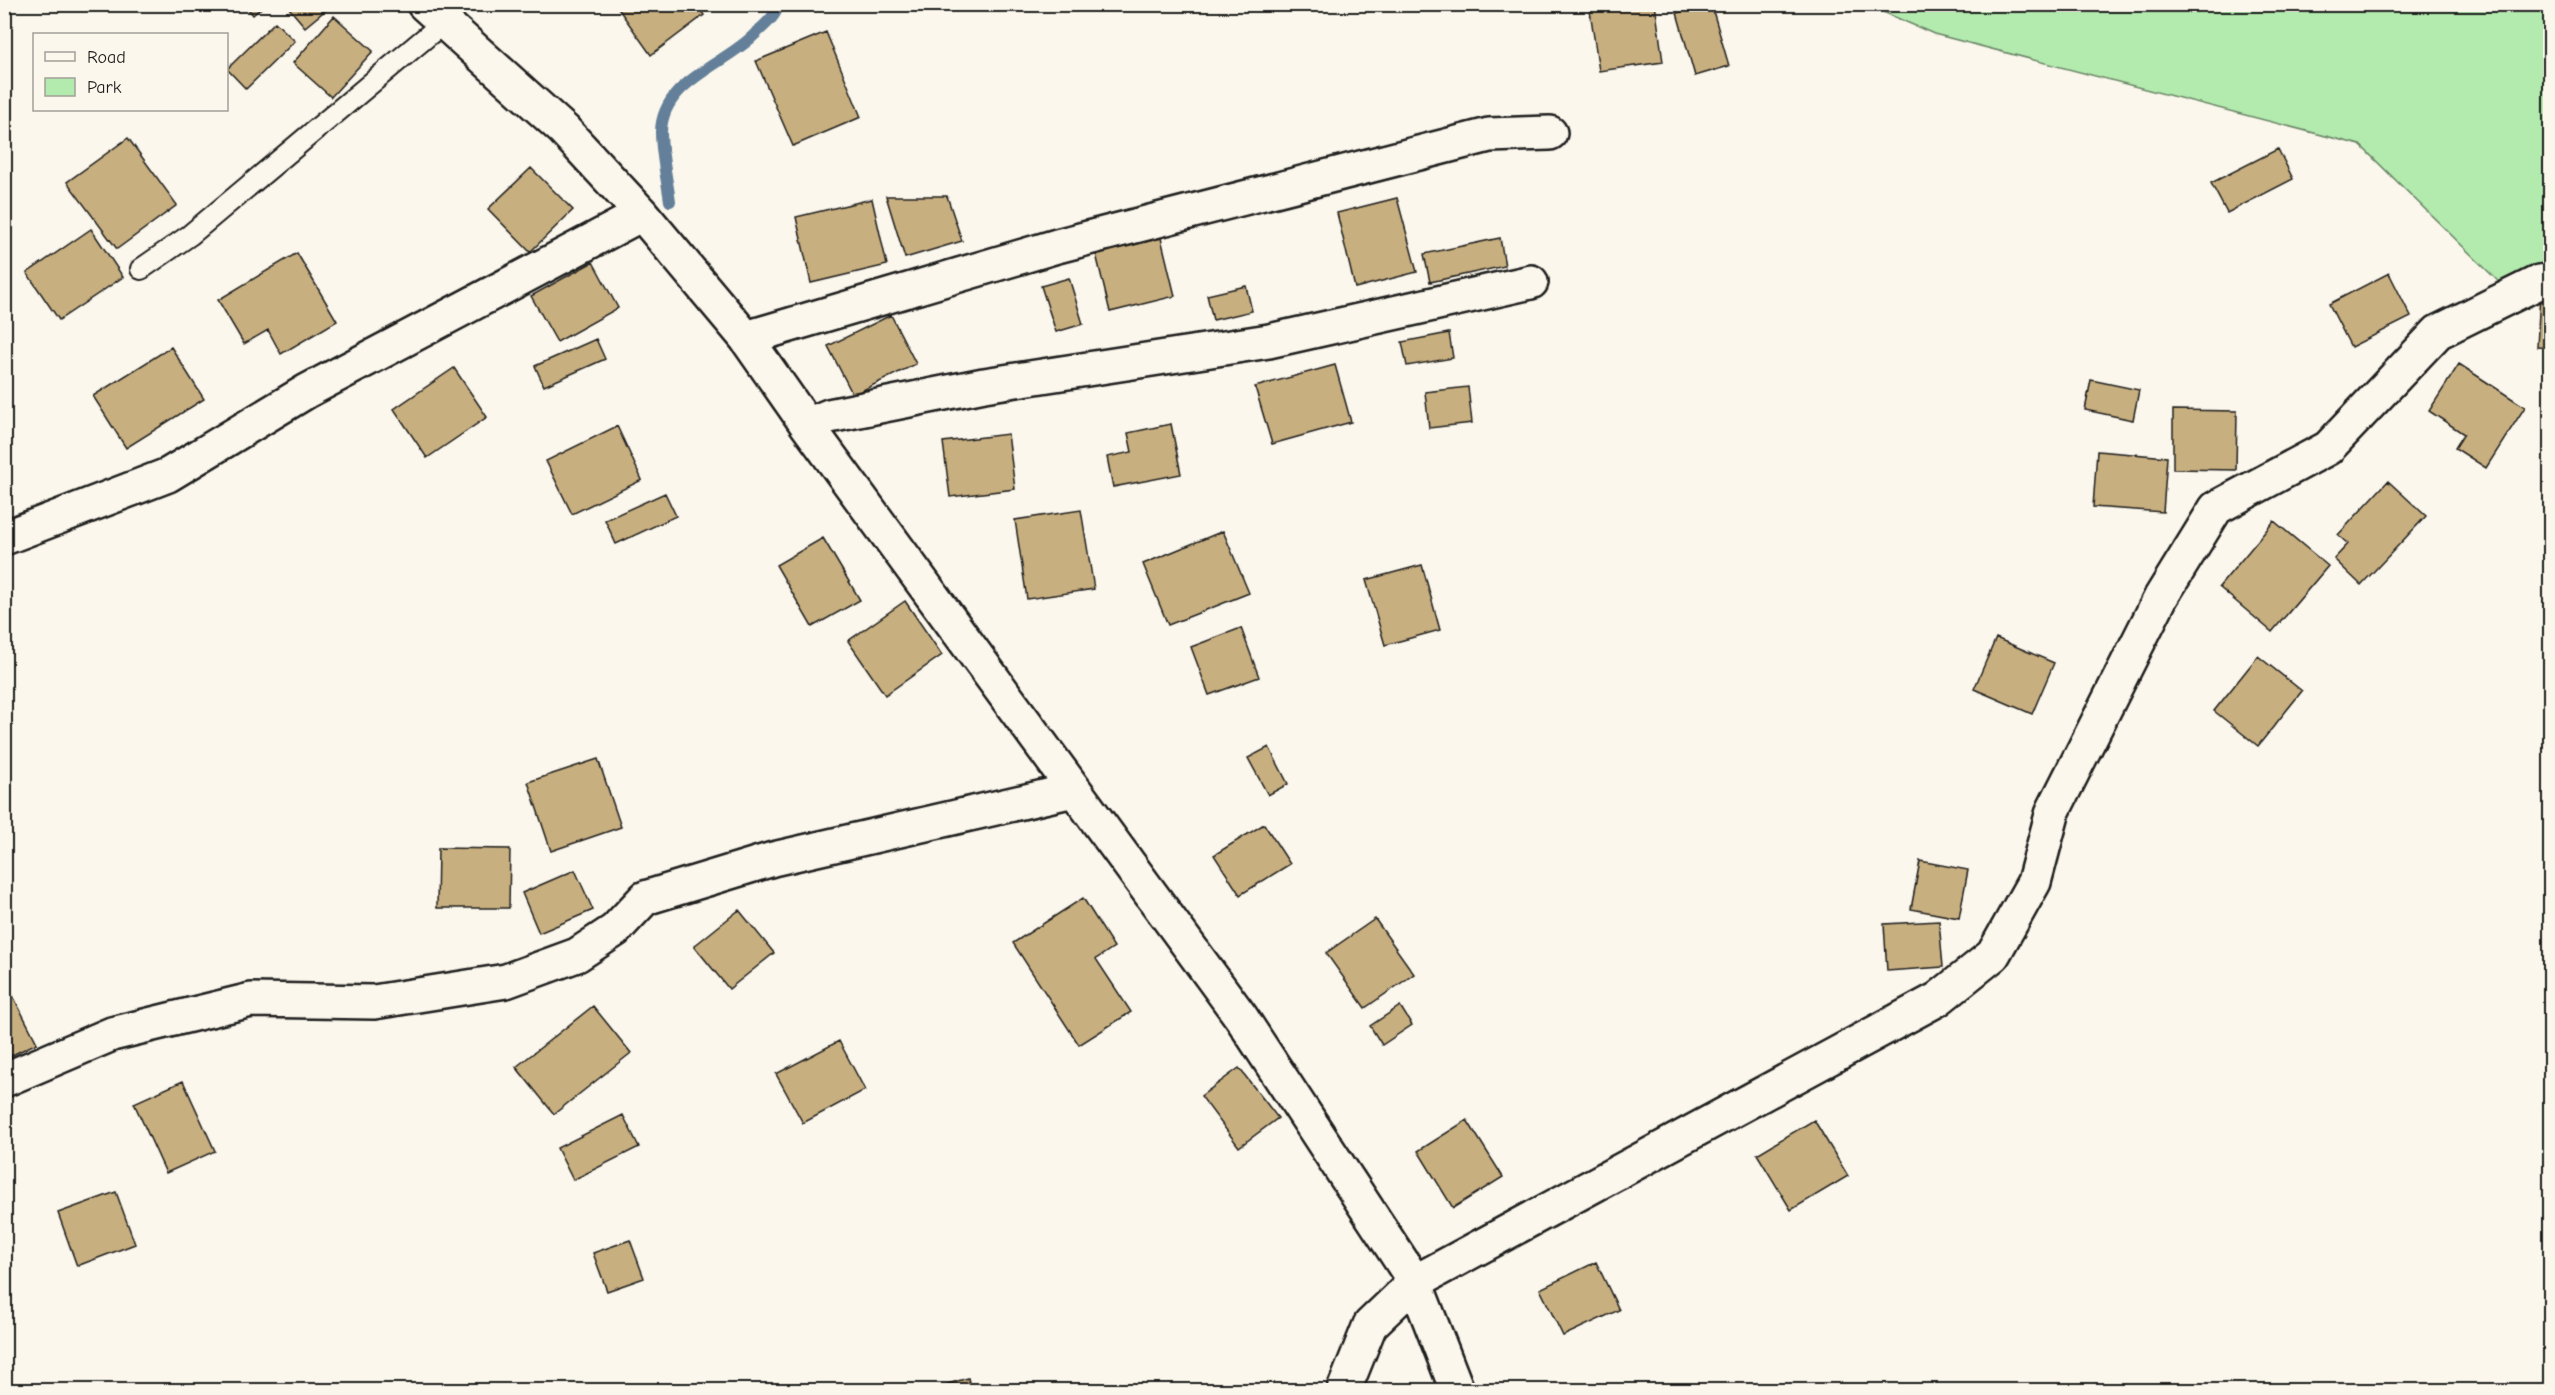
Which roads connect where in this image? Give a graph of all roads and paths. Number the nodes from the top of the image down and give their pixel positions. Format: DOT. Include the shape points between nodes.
graph roads {
  1 [pos="433,14"];
  2 [pos="1550,133"];
  3 [pos="642,214"];
  4 [pos="141,269"];
  5 [pos="2550,281"];
  6 [pos="1531,282"];
  7 [pos="746,338"];
  8 [pos="807,425"];
  9 [pos="4,538"];
  10 [pos="1074,790"];
  11 [pos="4,1080"];
  12 [pos="1415,1282"];
  13 [pos="1344,1390"];
  14 [pos="1456,1390"];
  1 -- 3 [label="street" via="564,130"];
  1 -- 4 [label="lane" via="190,235"];
  2 -- 7 [label="street" via="1489,135 1057,246"];
  3 -- 7 [label="street"];
  3 -- 9 [label="street" via="308,390 168,475"];
  5 -- 12 [label="street" via="2539,282 2438,332 2328,448 2216,508 2161,597 2053,811 2034,882 1993,955 1928,1004"];
  6 -- 8 [label="street" via="1269,341 984,385 829,416"];
  7 -- 8 [label="street"];
  8 -- 10 [label="street"];
  10 -- 11 [label="street" via="773,859 645,898 615,930 577,955 506,981 374,1002 251,1000 112,1034"];
  10 -- 12 [label="street" via="1241,1017"];
  12 -- 13 [label="street" via="1370,1325"];
  12 -- 14 [label="street"];
}
